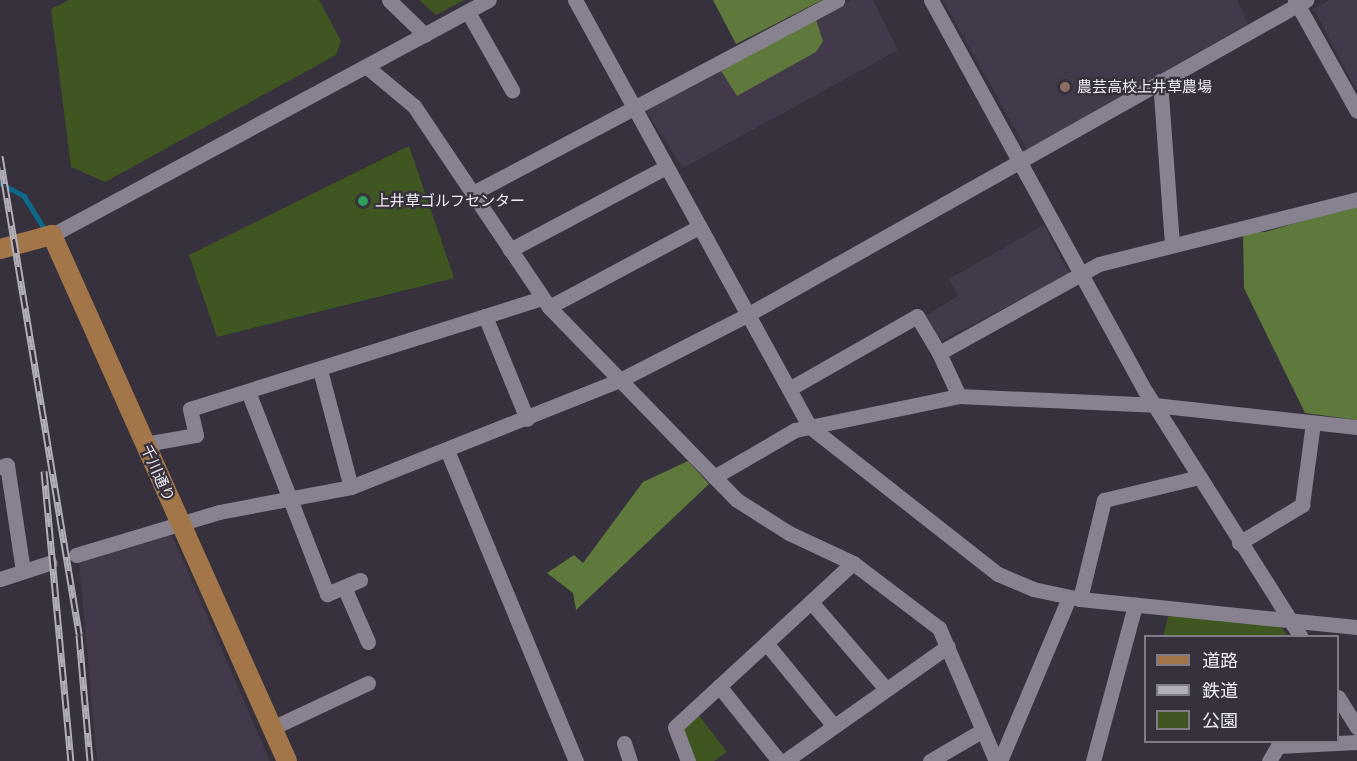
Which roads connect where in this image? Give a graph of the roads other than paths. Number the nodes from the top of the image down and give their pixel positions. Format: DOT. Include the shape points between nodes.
graph roads {
  1 [pos="389,0"];
  2 [pos="489,0"];
  3 [pos="575,0"];
  4 [pos="837,0"];
  5 [pos="932,0"];
  6 [pos="1299,2"];
  7 [pos="468,12"];
  8 [pos="425,35"];
  9 [pos="367,67"];
  10 [pos="1160,81"];
  11 [pos="512,90"];
  12 [pos="635,108"];
  13 [pos="1357,111"];
  14 [pos="1020,162"];
  15 [pos="666,166"];
  16 [pos="473,193"];
  17 [pos="1357,199"];
  18 [pos="699,227"];
  19 [pos="52,235"];
  20 [pos="1172,244"];
  21 [pos="0,249"];
  22 [pos="510,250"];
  23 [pos="1082,272"];
  24 [pos="545,302"];
  25 [pos="747,315"];
  26 [pos="485,316"];
  27 [pos="939,353"];
  28 [pos="320,370"];
  29 [pos="620,380"];
  30 [pos="789,389"];
  31 [pos="249,394"];
  32 [pos="958,396"];
  33 [pos="1154,405"];
  34 [pos="528,419"];
  35 [pos="1313,423"];
  36 [pos="808,426"];
  37 [pos="1357,427"];
  38 [pos="145,444"];
  39 [pos="447,450"];
  40 [pos="0,467"];
  41 [pos="714,477"];
  42 [pos="1198,477"];
  43 [pos="351,487"];
  44 [pos="288,500"];
  45 [pos="180,523"];
  46 [pos="1239,543"];
  47 [pos="76,555"];
  48 [pos="49,563"];
  49 [pos="853,563"];
  50 [pos="23,571"];
  51 [pos="0,579"];
  52 [pos="360,580"];
  53 [pos="344,587"];
  54 [pos="1074,598"];
  55 [pos="811,602"];
  56 [pos="1135,605"];
  57 [pos="1290,620"];
  58 [pos="1357,627"];
  59 [pos="1299,635"];
  60 [pos="368,642"];
  61 [pos="766,643"];
  62 [pos="948,646"];
  63 [pos="368,683"];
  64 [pos="719,686"];
  65 [pos="886,689"];
  66 [pos="1339,699"];
  67 [pos="834,726"];
  68 [pos="272,728"];
  69 [pos="1357,728"];
  70 [pos="983,730"];
  71 [pos="1357,742"];
  72 [pos="1337,743"];
  73 [pos="1339,743"];
  74 [pos="287,761"];
  75 [pos="576,761"];
  76 [pos="688,761"];
  77 [pos="779,761"];
  78 [pos="785,761"];
  79 [pos="930,761"];
  80 [pos="998,761"];
  81 [pos="1093,761"];
  82 [pos="1269,761"];
  1 -- 8 [label="street"];
  2 -- 7 [label="street"];
  3 -- 12 [label="street"];
  4 -- 12 [label="street"];
  5 -- 14 [label="street"];
  6 -- 10 [label="street"];
  6 -- 13 [label="street"];
  7 -- 8 [label="street"];
  7 -- 11 [label="street"];
  8 -- 9 [label="street"];
  9 -- 16 [label="street" via="414,106"];
  9 -- 19 [label="street"];
  10 -- 14 [label="street"];
  10 -- 20 [label="street"];
  12 -- 15 [label="street"];
  12 -- 16 [label="street"];
  14 -- 23 [label="street"];
  14 -- 25 [label="street"];
  15 -- 18 [label="street"];
  15 -- 22 [label="street"];
  16 -- 22 [label="street"];
  17 -- 20 [label="street"];
  18 -- 24 [label="street"];
  18 -- 25 [label="street"];
  19 -- 21 [label="main road"];
  19 -- 38 [label="main road, 千川通り"];
  20 -- 23 [label="street"];
  22 -- 24 [label="street"];
  23 -- 27 [label="street"];
  23 -- 33 [label="street"];
  24 -- 26 [label="street"];
  24 -- 29 [label="street"];
  25 -- 29 [label="street"];
  25 -- 30 [label="street"];
  26 -- 28 [label="street"];
  26 -- 34 [label="street"];
  27 -- 30 [label="street" via="917,316"];
  27 -- 32 [label="street"];
  28 -- 31 [label="street"];
  28 -- 43 [label="street"];
  29 -- 34 [label="street"];
  29 -- 41 [label="street"];
  30 -- 36 [label="street"];
  31 -- 38 [label="street" via="190,409 196,435"];
  31 -- 44 [label="street"];
  32 -- 33 [label="street"];
  32 -- 36 [label="street"];
  33 -- 35 [label="street"];
  33 -- 42 [label="street"];
  34 -- 39 [label="street"];
  35 -- 37 [label="street"];
  35 -- 46 [label="street" via="1302,505"];
  36 -- 41 [label="street"];
  36 -- 54 [label="street" via="998,574"];
  38 -- 45 [label="main road, 千川通り"];
  39 -- 43 [label="street"];
  39 -- 75 [label="street"];
  40 -- 50 [label="street" via="7,465"];
  41 -- 49 [label="street" via="737,501 789,533"];
  42 -- 46 [label="street"];
  42 -- 54 [label="street" via="1104,500"];
  43 -- 44 [label="street"];
  44 -- 45 [label="street"];
  44 -- 53 [label="street" via="327,594"];
  45 -- 47 [label="street"];
  45 -- 68 [label="main road, 千川通り"];
  46 -- 57 [label="street"];
  48 -- 50 [label="street"];
  49 -- 55 [label="street"];
  49 -- 62 [label="street" via="920,611"];
  50 -- 51 [label="street"];
  52 -- 53 [label="street"];
  53 -- 60 [label="street"];
  54 -- 56 [label="street"];
  54 -- 80 [label="street"];
  55 -- 61 [label="street"];
  55 -- 65 [label="street"];
  56 -- 57 [label="street"];
  56 -- 81 [label="street"];
  57 -- 58 [label="street"];
  57 -- 59 [label="street"];
  61 -- 64 [label="street"];
  61 -- 67 [label="street"];
  62 -- 65 [label="street"];
  62 -- 70 [label="street"];
  63 -- 68 [label="street"];
  64 -- 76 [label="street" via="675,727"];
  64 -- 77 [label="street"];
  65 -- 67 [label="street"];
  66 -- 69 [label="street"];
  67 -- 78 [label="street"];
  68 -- 74 [label="main road, 千川通り"];
  70 -- 79 [label="street"];
  70 -- 80 [label="street"];
  71 -- 73 [label="street"];
  72 -- 82 [label="street" via="1278,746"];
}
